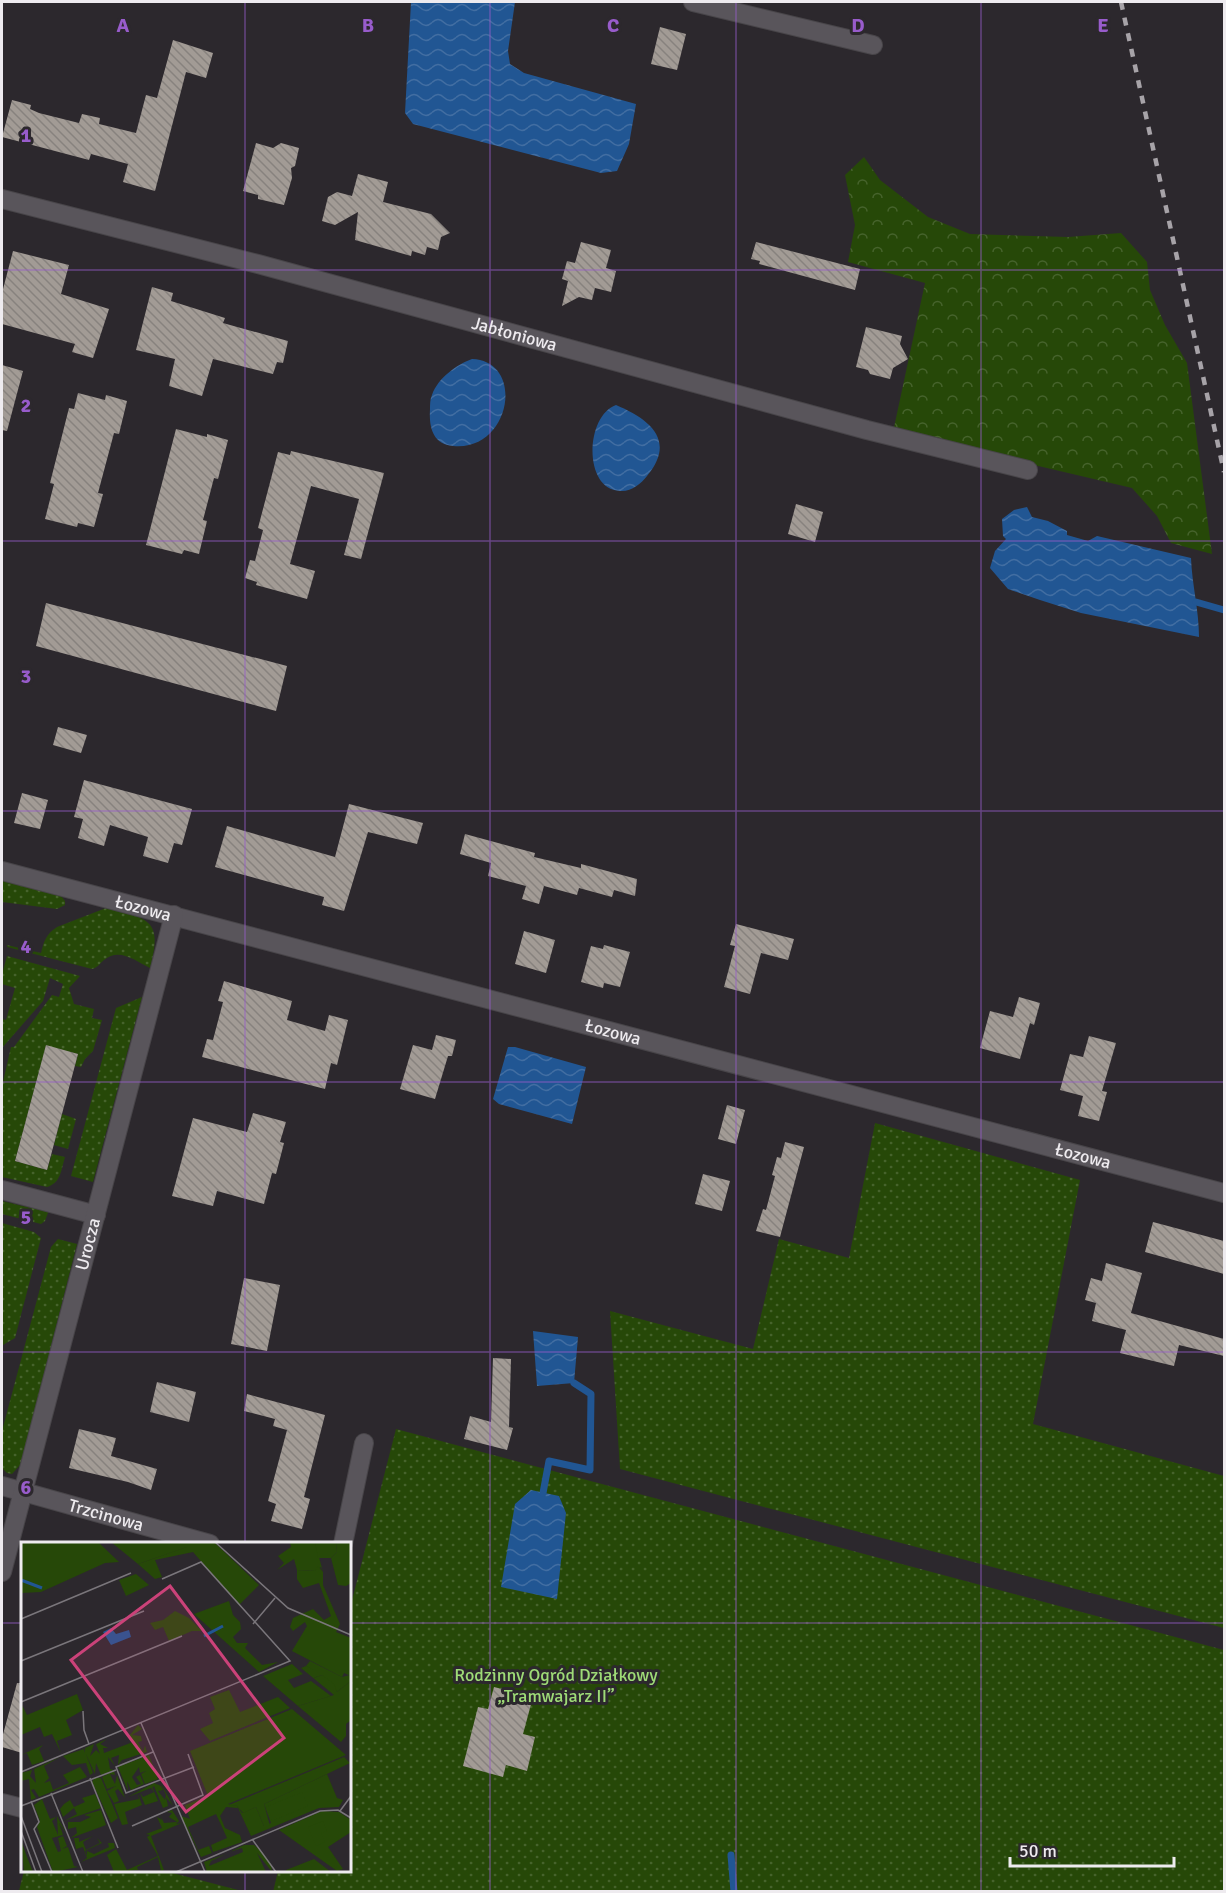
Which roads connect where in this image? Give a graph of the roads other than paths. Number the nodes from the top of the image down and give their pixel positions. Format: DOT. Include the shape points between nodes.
graph roads {
  1 [pos="693,2"];
  2 [pos="873,45"];
  3 [pos="2,199"];
  4 [pos="1028,470"];
  5 [pos="2,871"];
  6 [pos="174,915"];
  7 [pos="2,1190"];
  8 [pos="1224,1193"];
  9 [pos="96,1215"];
  10 [pos="364,1443"];
  11 [pos="2,1486"];
  12 [pos="23,1492"];
  13 [pos="203,1542"];
  14 [pos="343,1542"];
  15 [pos="2,1572"];
  16 [pos="2,1803"];
  17 [pos="21,1808"];
  1 -- 2 [label="street"];
  3 -- 4 [label="street, Jabłoniowa"];
  5 -- 6 [label="street, Łozowa"];
  6 -- 8 [label="street, Łozowa"];
  6 -- 9 [label="street, Urocza"];
  7 -- 9 [label="street"];
  9 -- 12 [label="street, Urocza"];
  10 -- 14 [label="street"];
  11 -- 12 [label="street, Trzcinowa"];
  12 -- 13 [label="street, Trzcinowa"];
  12 -- 15 [label="street, Urocza"];
  16 -- 17 [label="street"];
}
